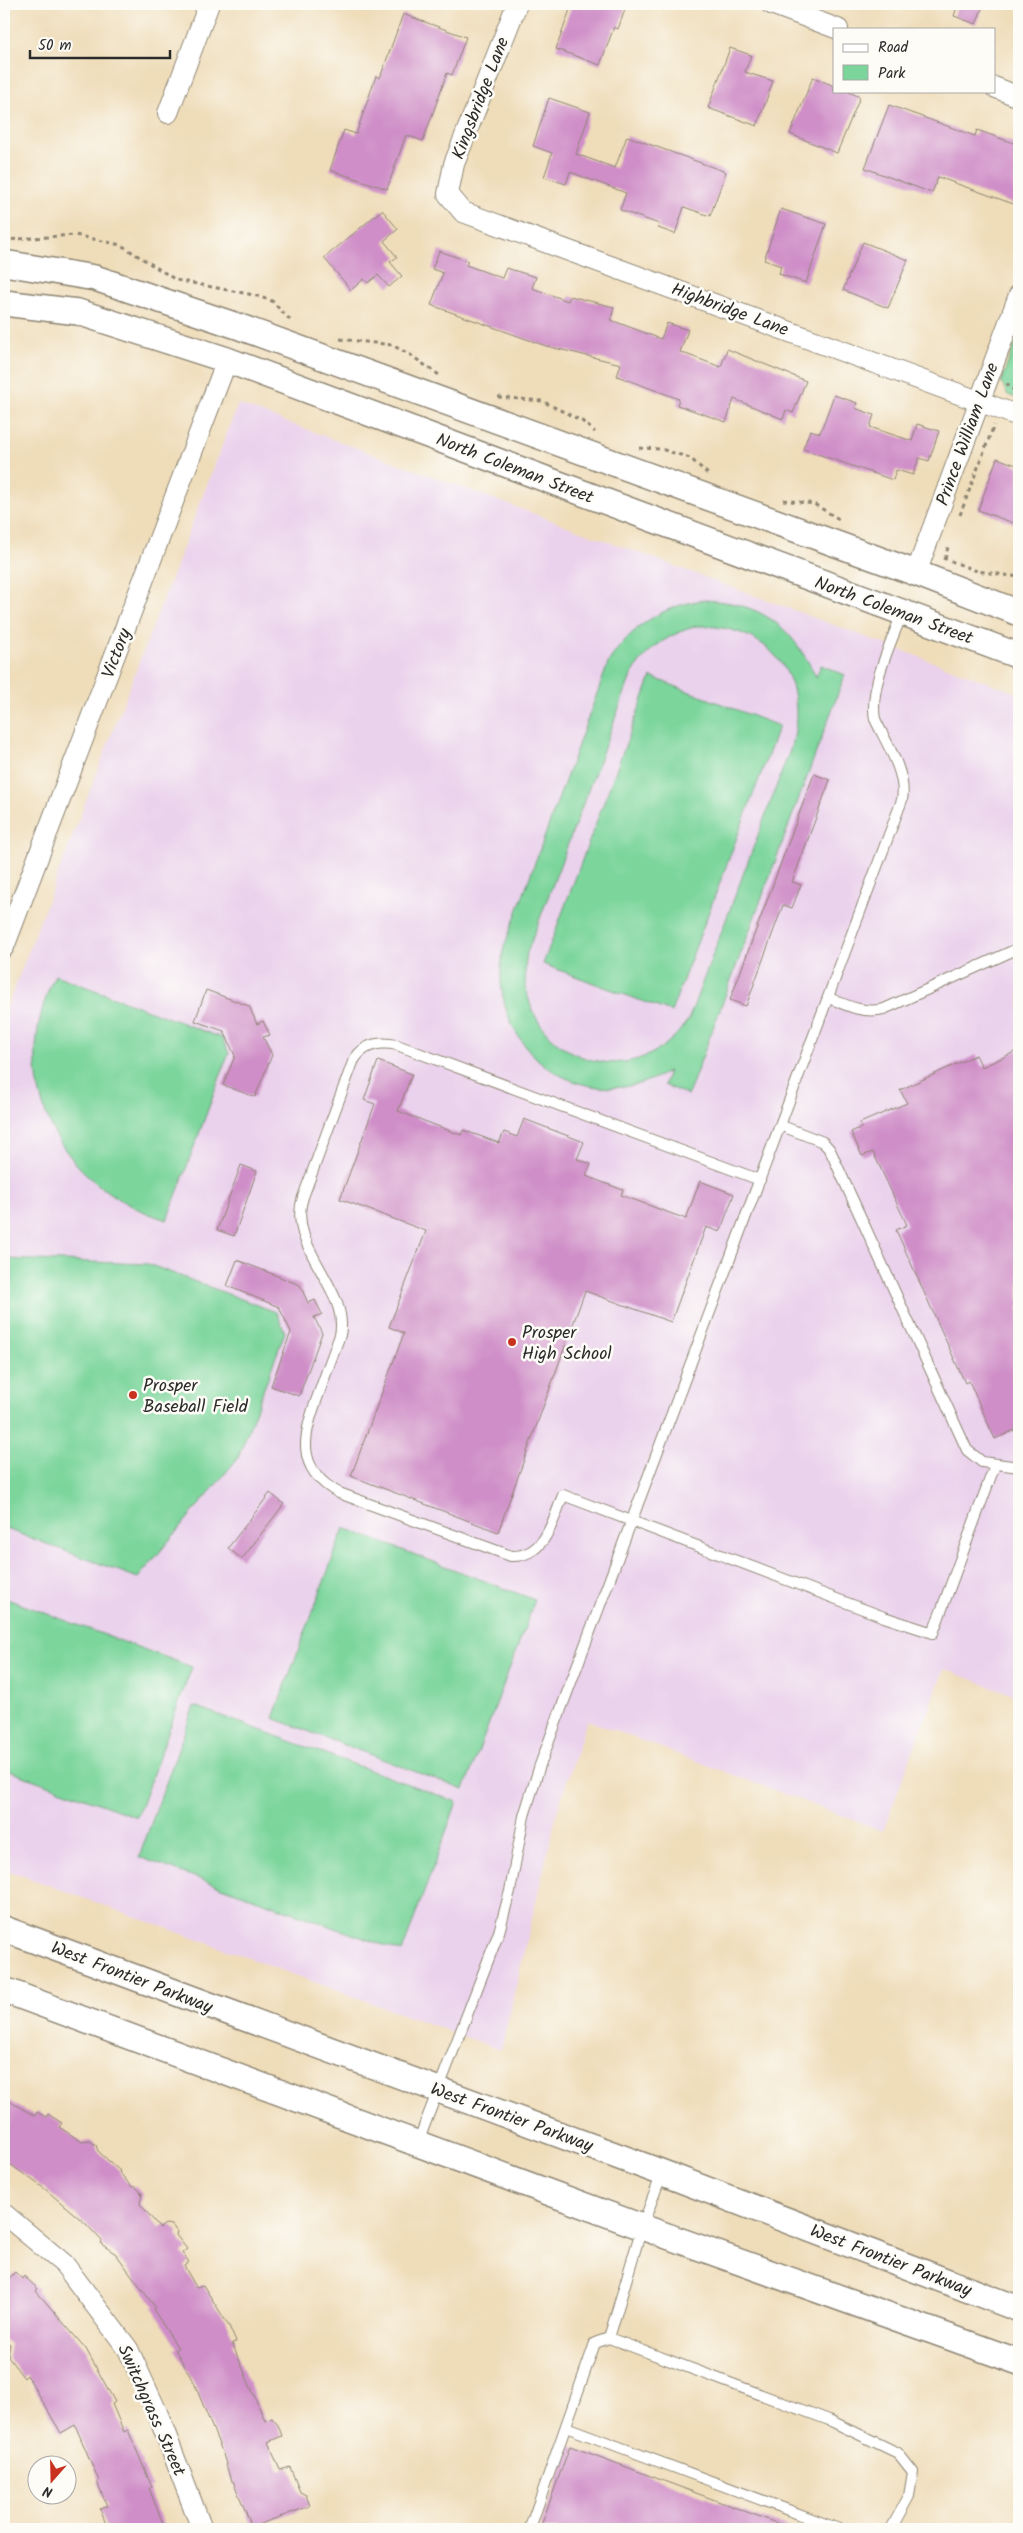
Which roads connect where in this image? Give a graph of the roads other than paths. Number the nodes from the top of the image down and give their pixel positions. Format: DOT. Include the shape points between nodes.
graph roads {
  1 [pos="208,4"];
  2 [pos="517,4"];
  3 [pos="771,4"];
  4 [pos="835,28"];
  5 [pos="996,89"];
  6 [pos="1019,97"];
  7 [pos="168,113"];
  8 [pos="448,194"];
  9 [pos="4,263"];
  10 [pos="1019,295"];
  11 [pos="4,303"];
  12 [pos="240,327"];
  13 [pos="228,360"];
  14 [pos="980,401"];
  15 [pos="1019,416"];
  16 [pos="919,563"];
  17 [pos="902,613"];
  18 [pos="1019,614"];
  19 [pos="1019,656"];
  20 [pos="4,947"];
  21 [pos="1019,948"];
  22 [pos="829,998"];
  23 [pos="782,1126"];
  24 [pos="760,1180"];
  25 [pos="994,1465"];
  26 [pos="1019,1467"];
  27 [pos="630,1521"];
  28 [pos="4,1928"];
  29 [pos="4,1990"];
  30 [pos="438,2089"];
  31 [pos="418,2142"];
  32 [pos="662,2172"];
  33 [pos="4,2214"];
  34 [pos="642,2227"];
  35 [pos="1019,2309"];
  36 [pos="609,2338"];
  37 [pos="1019,2362"];
  38 [pos="566,2427"];
  39 [pos="202,2529"];
  40 [pos="535,2529"];
  41 [pos="839,2529"];
  42 [pos="891,2529"];
  1 -- 7 [label="street"];
  2 -- 8 [label="street, Kingsbridge Lane" via="454,164"];
  3 -- 4 [label="street"];
  5 -- 6 [label="street"];
  8 -- 14 [label="street, Highbridge Lane" via="463,212"];
  9 -- 12 [label="street" via="94,278"];
  10 -- 14 [label="street, Prince William Lane"];
  11 -- 13 [label="street, North Coleman Street" via="78,312"];
  12 -- 13 [label="street"];
  12 -- 16 [label="street"];
  13 -- 17 [label="street, North Coleman Street"];
  13 -- 20 [label="street, Victory"];
  14 -- 15 [label="street, Highbridge Lane"];
  14 -- 16 [label="street, Prince William Lane"];
  16 -- 17 [label="street"];
  16 -- 18 [label="street"];
  17 -- 19 [label="street, North Coleman Street"];
  17 -- 22 [label="lane" via="875,689 873,711 900,774 904,792"];
  21 -- 22 [label="lane" via="884,1009 872,1012 858,1010"];
  22 -- 23 [label="lane"];
  23 -- 24 [label="lane"];
  23 -- 25 [label="lane" via="823,1142 830,1150 967,1450 974,1457"];
  24 -- 27 [label="lane"];
  24 -- 27 [label="lane" via="397,1045 366,1047 350,1071 299,1214 302,1231 342,1320 340,1335 307,1425 306,1446 311,1466 322,1482 338,1493 511,1556 527,1554 541,1543 562,1495"];
  25 -- 26 [label="lane"];
  25 -- 27 [label="lane" via="933,1633"];
  27 -- 30 [label="lane" via="531,1792 499,1932"];
  28 -- 30 [label="street, West Frontier Parkway"];
  29 -- 31 [label="street"];
  30 -- 31 [label="lane"];
  30 -- 32 [label="street, West Frontier Parkway"];
  31 -- 34 [label="street"];
  32 -- 34 [label="lane"];
  32 -- 35 [label="street, West Frontier Parkway"];
  33 -- 39 [label="street, Switchgrass Street" via="64,2264 128,2349 157,2412"];
  34 -- 36 [label="lane"];
  34 -- 37 [label="street"];
  36 -- 38 [label="lane" via="595,2343"];
  36 -- 42 [label="lane" via="829,2420 898,2453 913,2472 909,2496"];
  38 -- 40 [label="lane" via="531,2525"];
  38 -- 41 [label="lane"];
}
